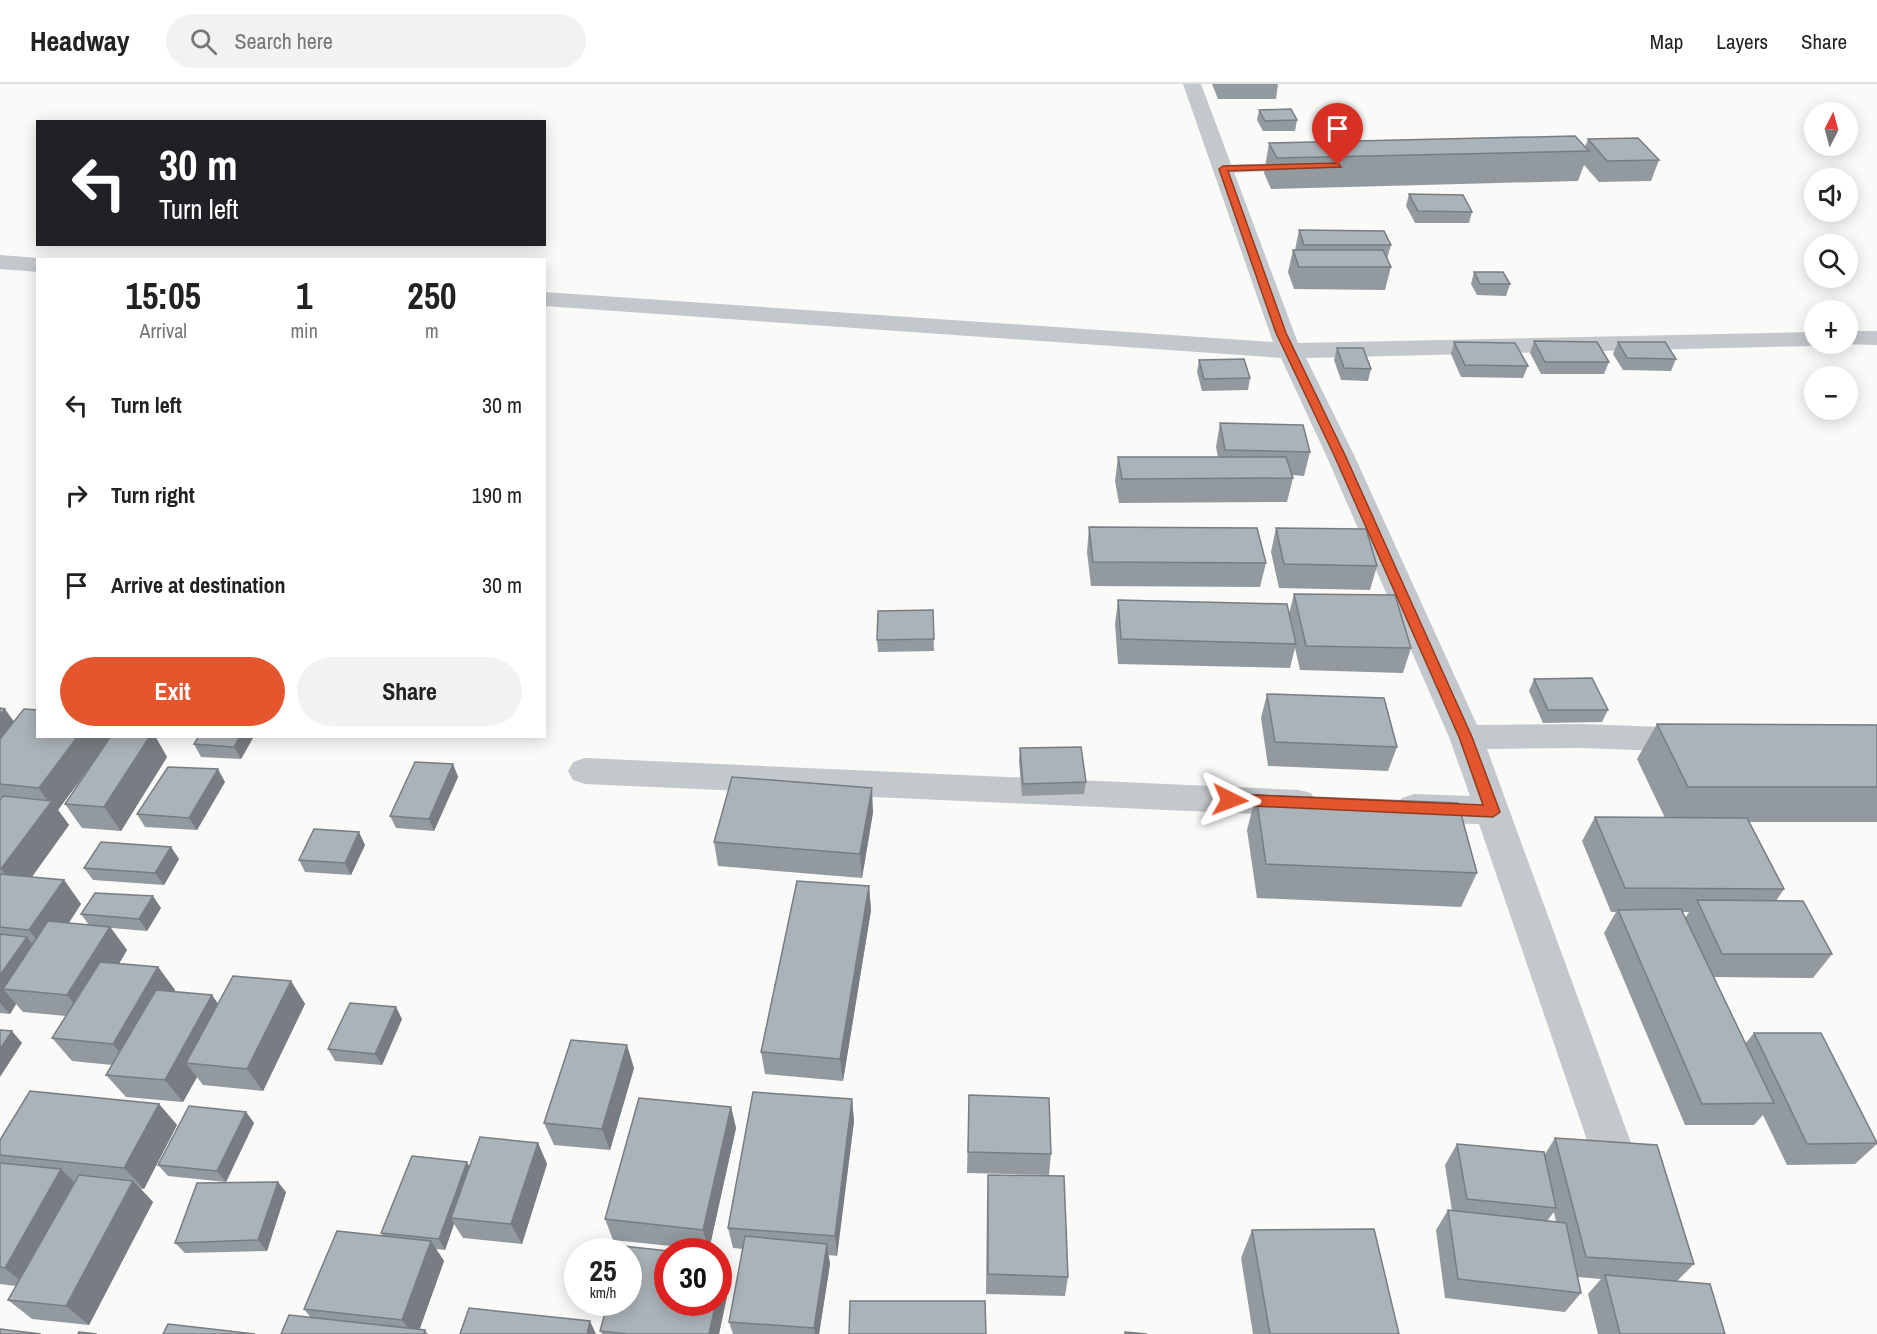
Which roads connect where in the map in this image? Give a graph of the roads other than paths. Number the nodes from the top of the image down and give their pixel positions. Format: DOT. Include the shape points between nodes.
graph roads {
  1 [pos="1192,84"];
  2 [pos="1306,166"];
  3 [pos="1223,169"];
  4 [pos="0,262"];
  5 [pos="36,265"];
  6 [pos="546,299"];
  7 [pos="1282,333"];
  8 [pos="1858,338"];
  9 [pos="1877,338"];
  10 [pos="1804,339"];
  11 [pos="1466,737"];
  12 [pos="1720,741"];
  13 [pos="585,771"];
  14 [pos="1326,804"];
  15 [pos="1386,807"];
  16 [pos="1493,812"];
  17 [pos="1636,1217"];
  1 -- 3 [label="street"];
  2 -- 3 [label="lane"];
  3 -- 7 [label="street"];
  4 -- 5 [label="street"];
  6 -- 7 [label="street"];
  7 -- 10 [label="street"];
  7 -- 11 [label="street"];
  8 -- 9 [label="street"];
  11 -- 12 [label="street"];
  11 -- 16 [label="street"];
  13 -- 14 [label="street"];
  15 -- 16 [label="street"];
  16 -- 17 [label="street"];
}
